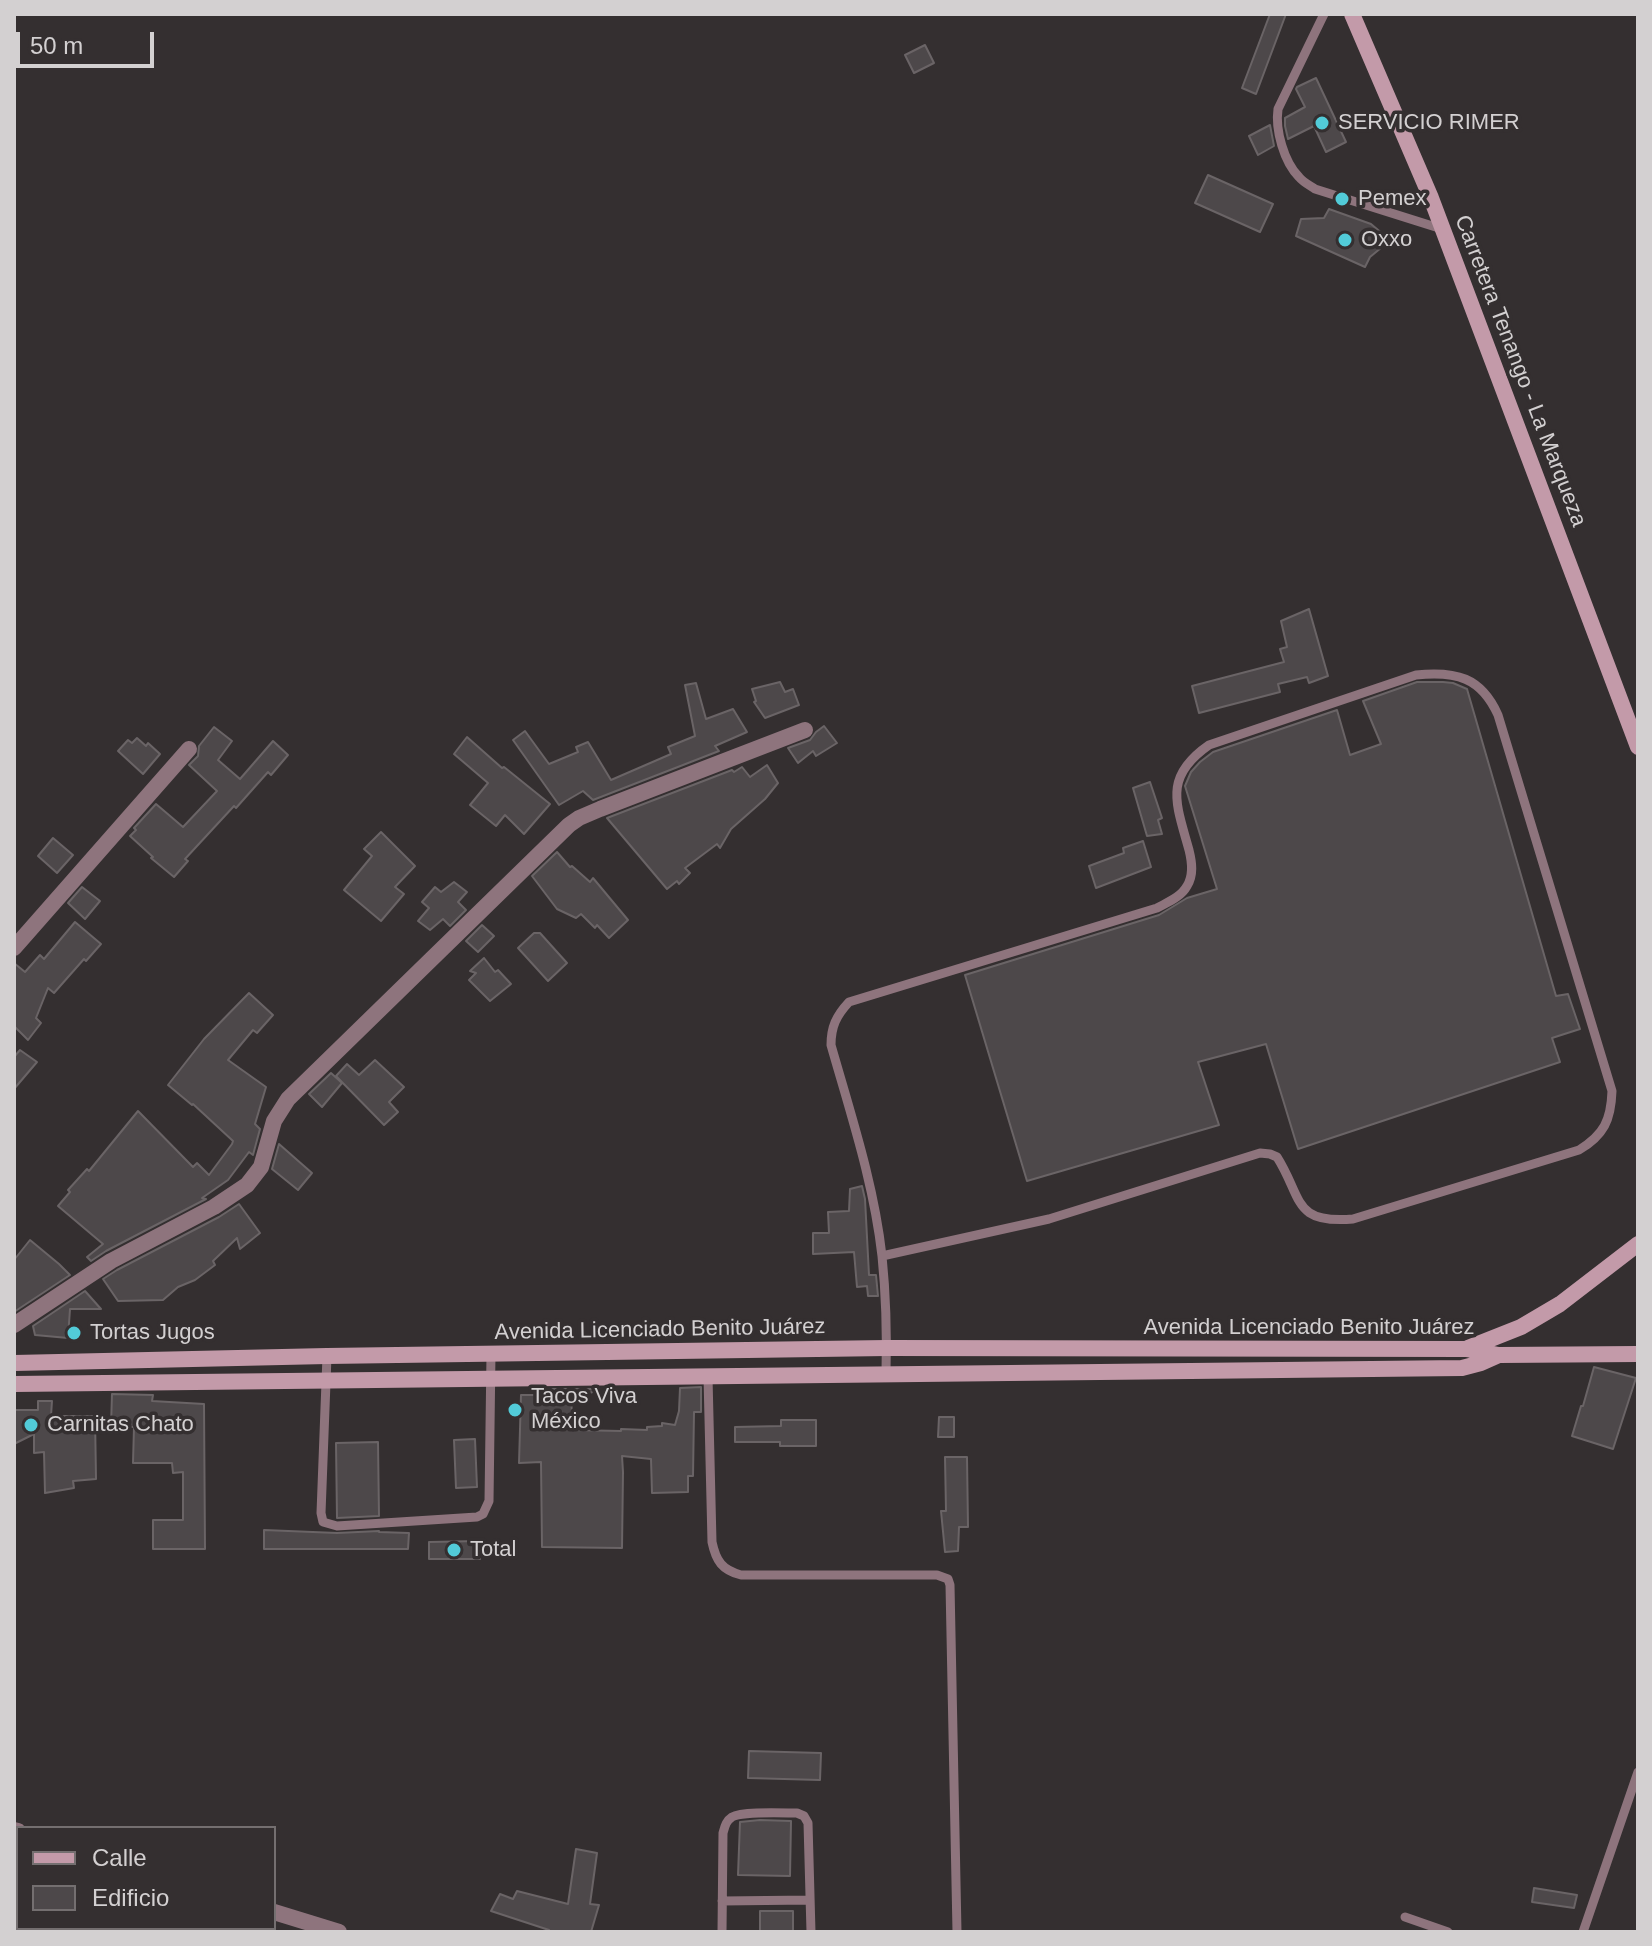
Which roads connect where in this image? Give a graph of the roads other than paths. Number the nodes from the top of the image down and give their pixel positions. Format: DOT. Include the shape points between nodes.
graph roads {
  1 [pos="1324,14"];
  2 [pos="1352,14"];
  3 [pos="1443,230"];
  4 [pos="805,730"];
  5 [pos="1638,746"];
  6 [pos="189,749"];
  7 [pos="14,948"];
  8 [pos="1638,1244"];
  9 [pos="882,1256"];
  10 [pos="14,1325"];
  11 [pos="887,1348"];
  12 [pos="1466,1349"];
  13 [pos="491,1354"];
  14 [pos="1638,1354"];
  15 [pos="1499,1355"];
  16 [pos="327,1356"];
  17 [pos="14,1363"];
  18 [pos="886,1374"];
  19 [pos="708,1377"];
  20 [pos="491,1380"];
  21 [pos="325,1381"];
  22 [pos="14,1384"];
  23 [pos="1638,1772"];
  24 [pos="810,1900"];
  25 [pos="722,1901"];
  26 [pos="276,1913"];
  27 [pos="1405,1917"];
  28 [pos="339,1932"];
  29 [pos="722,1932"];
  30 [pos="811,1932"];
  31 [pos="957,1932"];
  32 [pos="1448,1932"];
  33 [pos="1583,1932"];
  1 -- 3 [label="lane" via="1278,109 1278,132 1293,170 1315,189"];
  2 -- 3 [label="main road, Carretera Tenango - La Marqueza"];
  3 -- 5 [label="main road, Carretera Tenango - La Marqueza"];
  4 -- 10 [label="street" via="569,825 288,1099 274,1121 261,1167 247,1185 111,1261"];
  6 -- 7 [label="street"];
  8 -- 12 [label="main road" via="1560,1304"];
  9 -- 9 [label="lane" via="1049,1219 1260,1153 1277,1157 1305,1210 1334,1220 1353,1219 1594,1141 1605,1126 1612,1091 1498,715 1481,688 1464,677 1416,675 1209,745 1181,772 1176,794 1192,873 1175,899 849,1002 838,1013 831,1045 870,1187"];
  9 -- 11 [label="lane"];
  11 -- 12 [label="main road, Avenida Licenciado Benito Juárez"];
  11 -- 13 [label="main road, Avenida Licenciado Benito Juárez"];
  11 -- 18 [label="lane"];
  12 -- 15 [label="main road, Avenida Licenciado Benito Juárez"];
  13 -- 16 [label="main road, Avenida Licenciado Benito Juárez"];
  13 -- 20 [label="lane"];
  14 -- 15 [label="main road"];
  15 -- 18 [label="main road, Avenida Licenciado Benito Juárez" via="1462,1368"];
  16 -- 17 [label="main road, Avenida Licenciado Benito Juárez"];
  16 -- 21 [label="lane"];
  18 -- 19 [label="main road, Avenida Licenciado Benito Juárez"];
  19 -- 20 [label="main road, Avenida Licenciado Benito Juárez"];
  19 -- 31 [label="lane" via="712,1542 720,1565 741,1575 948,1579"];
  20 -- 21 [label="main road, Avenida Licenciado Benito Juárez"];
  20 -- 21 [label="lane" via="489,1501 483,1514 337,1526 323,1522 321,1513"];
  21 -- 22 [label="main road, Avenida Licenciado Benito Juárez"];
  23 -- 33 [label="lane"];
  24 -- 25 [label="lane"];
  24 -- 25 [label="lane" via="808,1823 797,1813 730,1818 723,1833"];
  24 -- 30 [label="lane"];
  25 -- 29 [label="lane"];
  26 -- 28 [label="street"];
  27 -- 32 [label="lane"];
}
